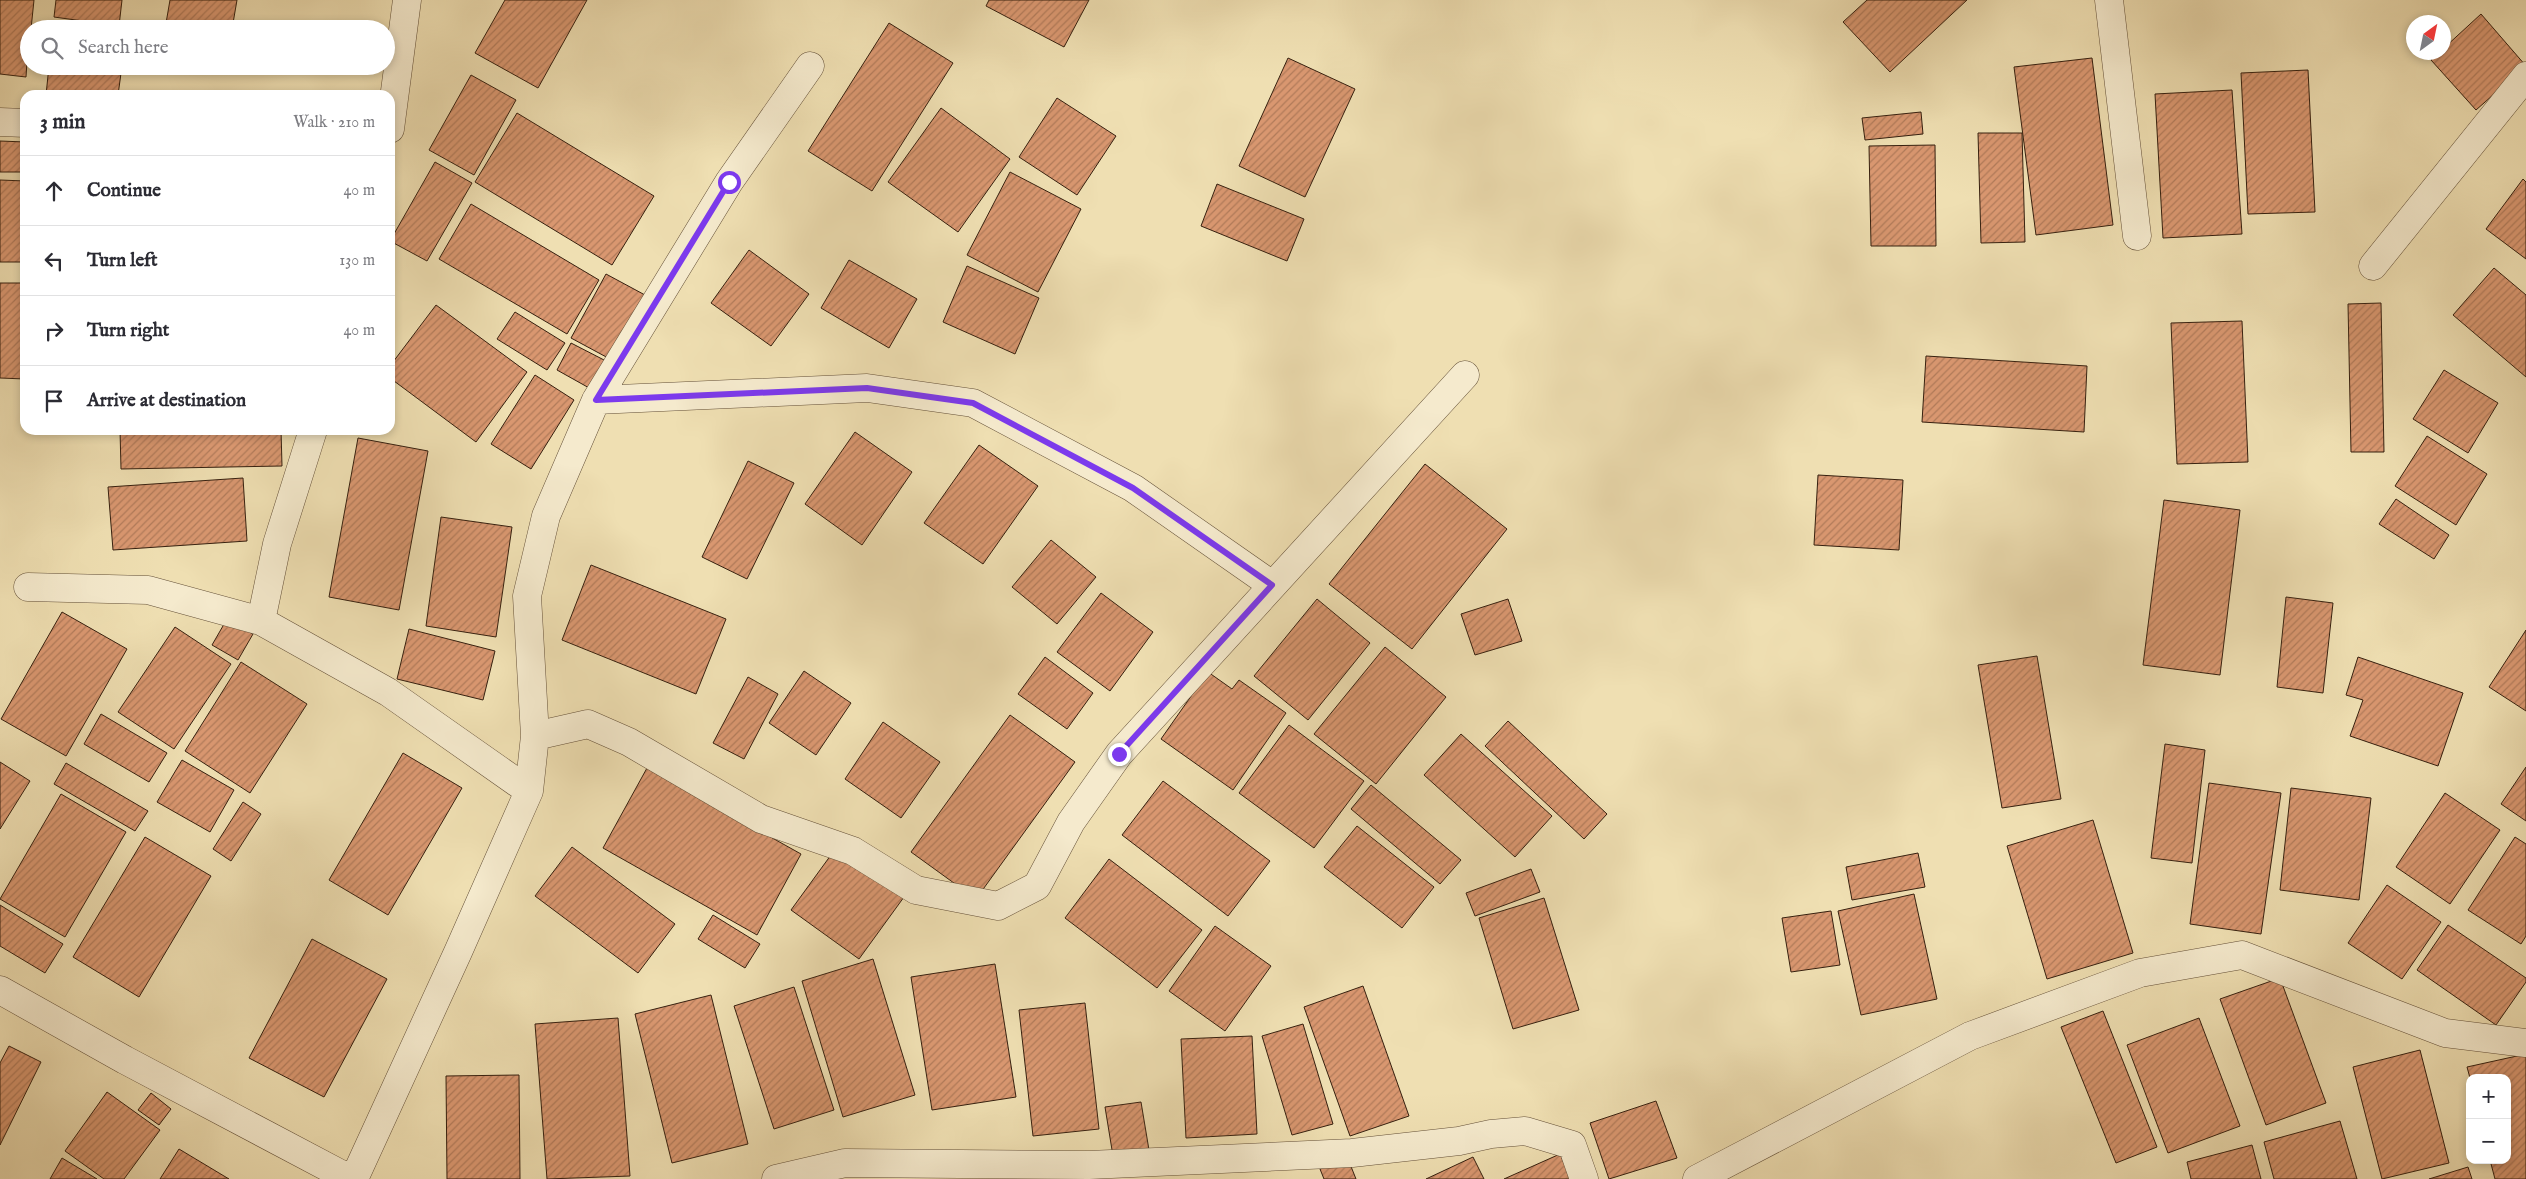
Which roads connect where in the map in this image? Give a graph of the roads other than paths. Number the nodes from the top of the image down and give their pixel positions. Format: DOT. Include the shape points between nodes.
graph roads {
  1 [pos="407,0"];
  2 [pos="2109,0"];
  3 [pos="810,66"];
  4 [pos="2526,76"];
  5 [pos="395,91"];
  6 [pos="0,122"];
  7 [pos="20,123"];
  8 [pos="2137,236"];
  9 [pos="2373,266"];
  10 [pos="1465,376"];
  11 [pos="596,400"];
  12 [pos="311,435"];
  13 [pos="1272,585"];
  14 [pos="28,587"];
  15 [pos="261,621"];
  16 [pos="535,736"];
  17 [pos="529,791"];
  18 [pos="0,990"];
  19 [pos="2526,1043"];
  20 [pos="1090,1172"];
  21 [pos="352,1179"];
  22 [pos="776,1179"];
  23 [pos="1584,1179"];
  24 [pos="1697,1179"];
  1 -- 5 [label="street"];
  2 -- 8 [label="street"];
  3 -- 11 [label="street" via="729,182"];
  4 -- 9 [label="street"];
  6 -- 7 [label="street"];
  10 -- 13 [label="street"];
  11 -- 13 [label="street" via="867,388 973,403 1133,488"];
  11 -- 16 [label="street" via="546,516 527,596"];
  12 -- 15 [label="street" via="277,544"];
  13 -- 16 [label="street" via="1119,754 1071,822 1037,886 998,906 916,890 853,851 761,819 629,742 588,724"];
  14 -- 15 [label="street" via="148,590"];
  15 -- 17 [label="street" via="388,692"];
  16 -- 17 [label="street"];
  17 -- 21 [label="street"];
  18 -- 21 [label="street" via="125,1060"];
  19 -- 24 [label="street" via="2445,1034 2242,954 2140,974 1970,1036"];
  20 -- 22 [label="street" via="846,1163"];
  20 -- 23 [label="street" via="1352,1153 1525,1131 1572,1146"];
}
